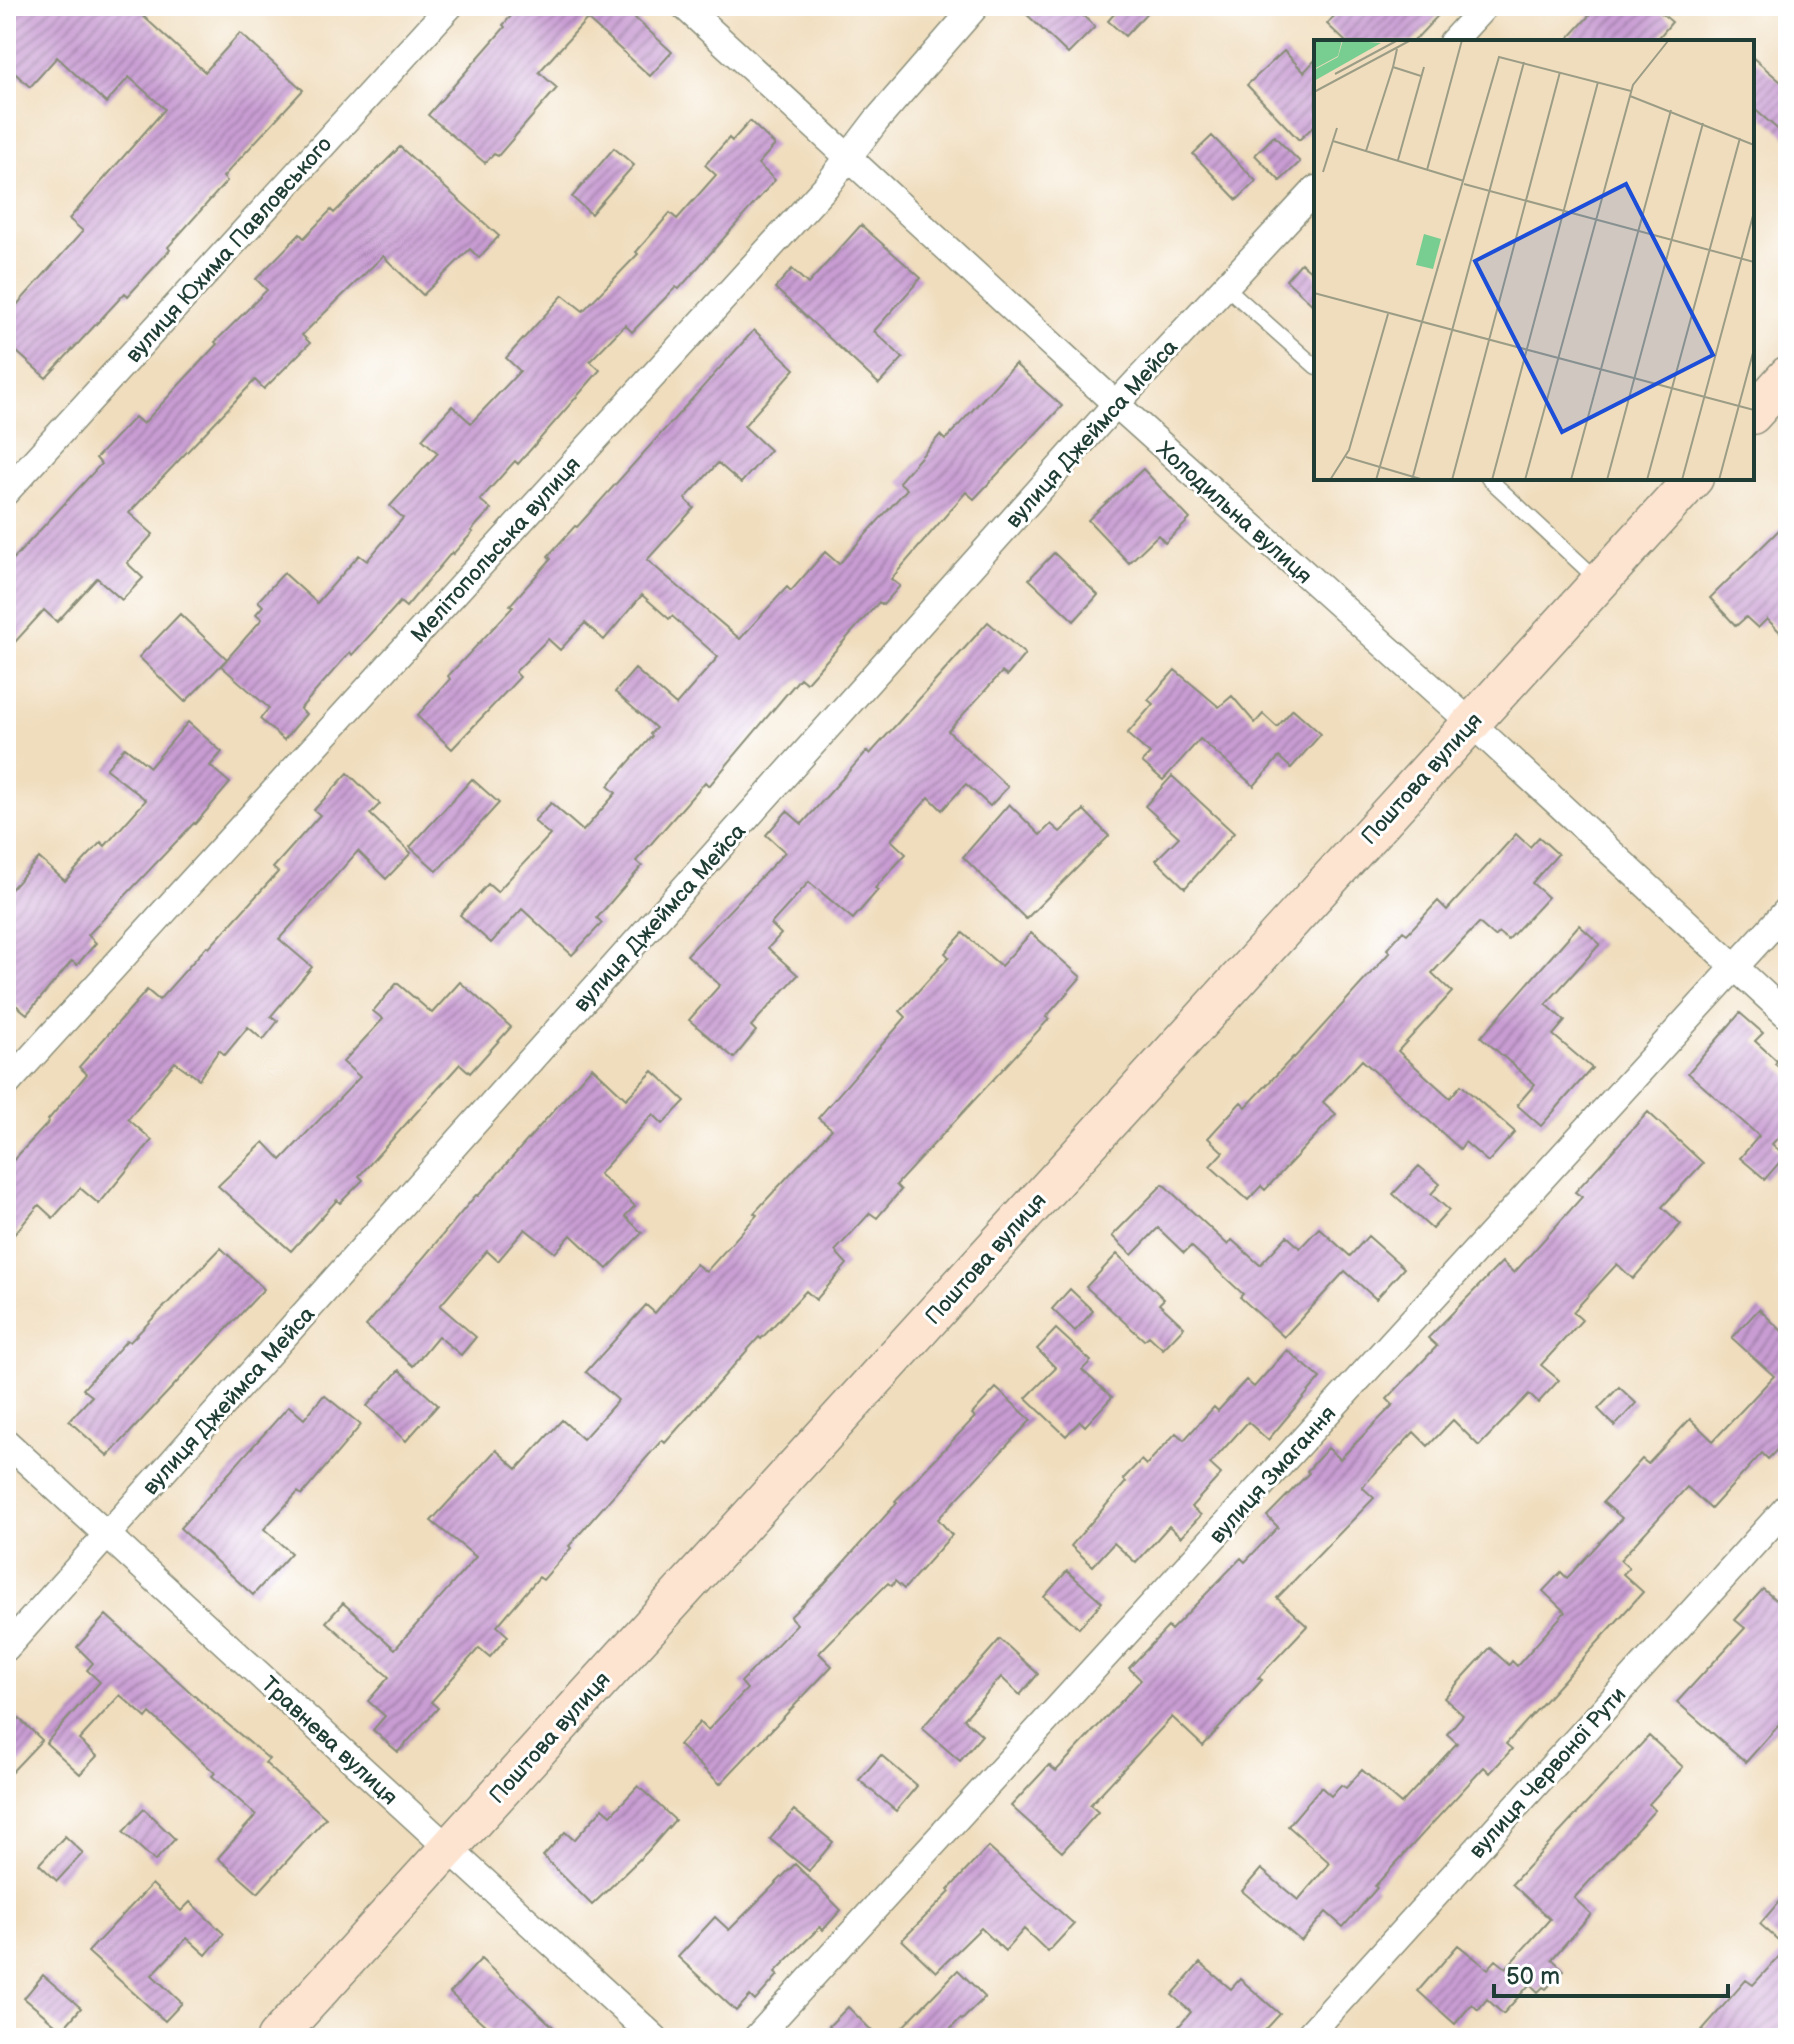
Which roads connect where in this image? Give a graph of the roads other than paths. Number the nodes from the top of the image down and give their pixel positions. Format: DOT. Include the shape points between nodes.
graph roads {
  1 [pos="450,6"];
  2 [pos="684,6"];
  3 [pos="976,6"];
  4 [pos="1485,6"];
  5 [pos="1454,40"];
  6 [pos="847,158"];
  7 [pos="1314,191"];
  8 [pos="1225,286"];
  9 [pos="1314,365"];
  10 [pos="1788,375"];
  11 [pos="1116,404"];
  12 [pos="1754,413"];
  13 [pos="1490,480"];
  14 [pos="1692,480"];
  15 [pos="6,492"];
  16 [pos="1599,582"];
  17 [pos="1471,723"];
  18 [pos="1788,909"];
  19 [pos="1735,968"];
  20 [pos="1788,1016"];
  21 [pos="6,1085"];
  22 [pos="6,1442"];
  23 [pos="1788,1506"];
  24 [pos="109,1534"];
  25 [pos="6,1648"];
  26 [pos="447,1849"];
  27 [pos="276,2038"];
  28 [pos="655,2038"];
  29 [pos="756,2038"];
  30 [pos="1306,2038"];
  1 -- 15 [label="street, вулиця Юхима Павловського"];
  2 -- 6 [label="street, Холодильна вулиця"];
  3 -- 6 [label="street, Мелітопольська вулиця"];
  4 -- 5 [label="street"];
  6 -- 11 [label="street, Холодильна вулиця"];
  6 -- 21 [label="street, Мелітопольська вулиця"];
  7 -- 8 [label="street, вулиця Джеймса Мейса"];
  8 -- 9 [label="lane"];
  8 -- 11 [label="street, вулиця Джеймса Мейса"];
  10 -- 12 [label="street"];
  11 -- 17 [label="street, Холодильна вулиця"];
  11 -- 24 [label="street, вулиця Джеймса Мейса"];
  13 -- 16 [label="lane"];
  14 -- 16 [label="street, Поштова вулиця"];
  16 -- 17 [label="street, Поштова вулиця"];
  17 -- 19 [label="street, Холодильна вулиця"];
  17 -- 26 [label="street, Поштова вулиця"];
  18 -- 19 [label="street, вулиця Змагання"];
  19 -- 20 [label="street, Холодильна вулиця"];
  19 -- 29 [label="street, вулиця Змагання"];
  22 -- 24 [label="street, Травнева вулиця"];
  23 -- 30 [label="street, вулиця Червоної Рути"];
  24 -- 25 [label="street, вулиця Джеймса Мейса"];
  24 -- 26 [label="street, Травнева вулиця"];
  26 -- 27 [label="street, Поштова вулиця"];
  26 -- 28 [label="street, Травнева вулиця"];
}
